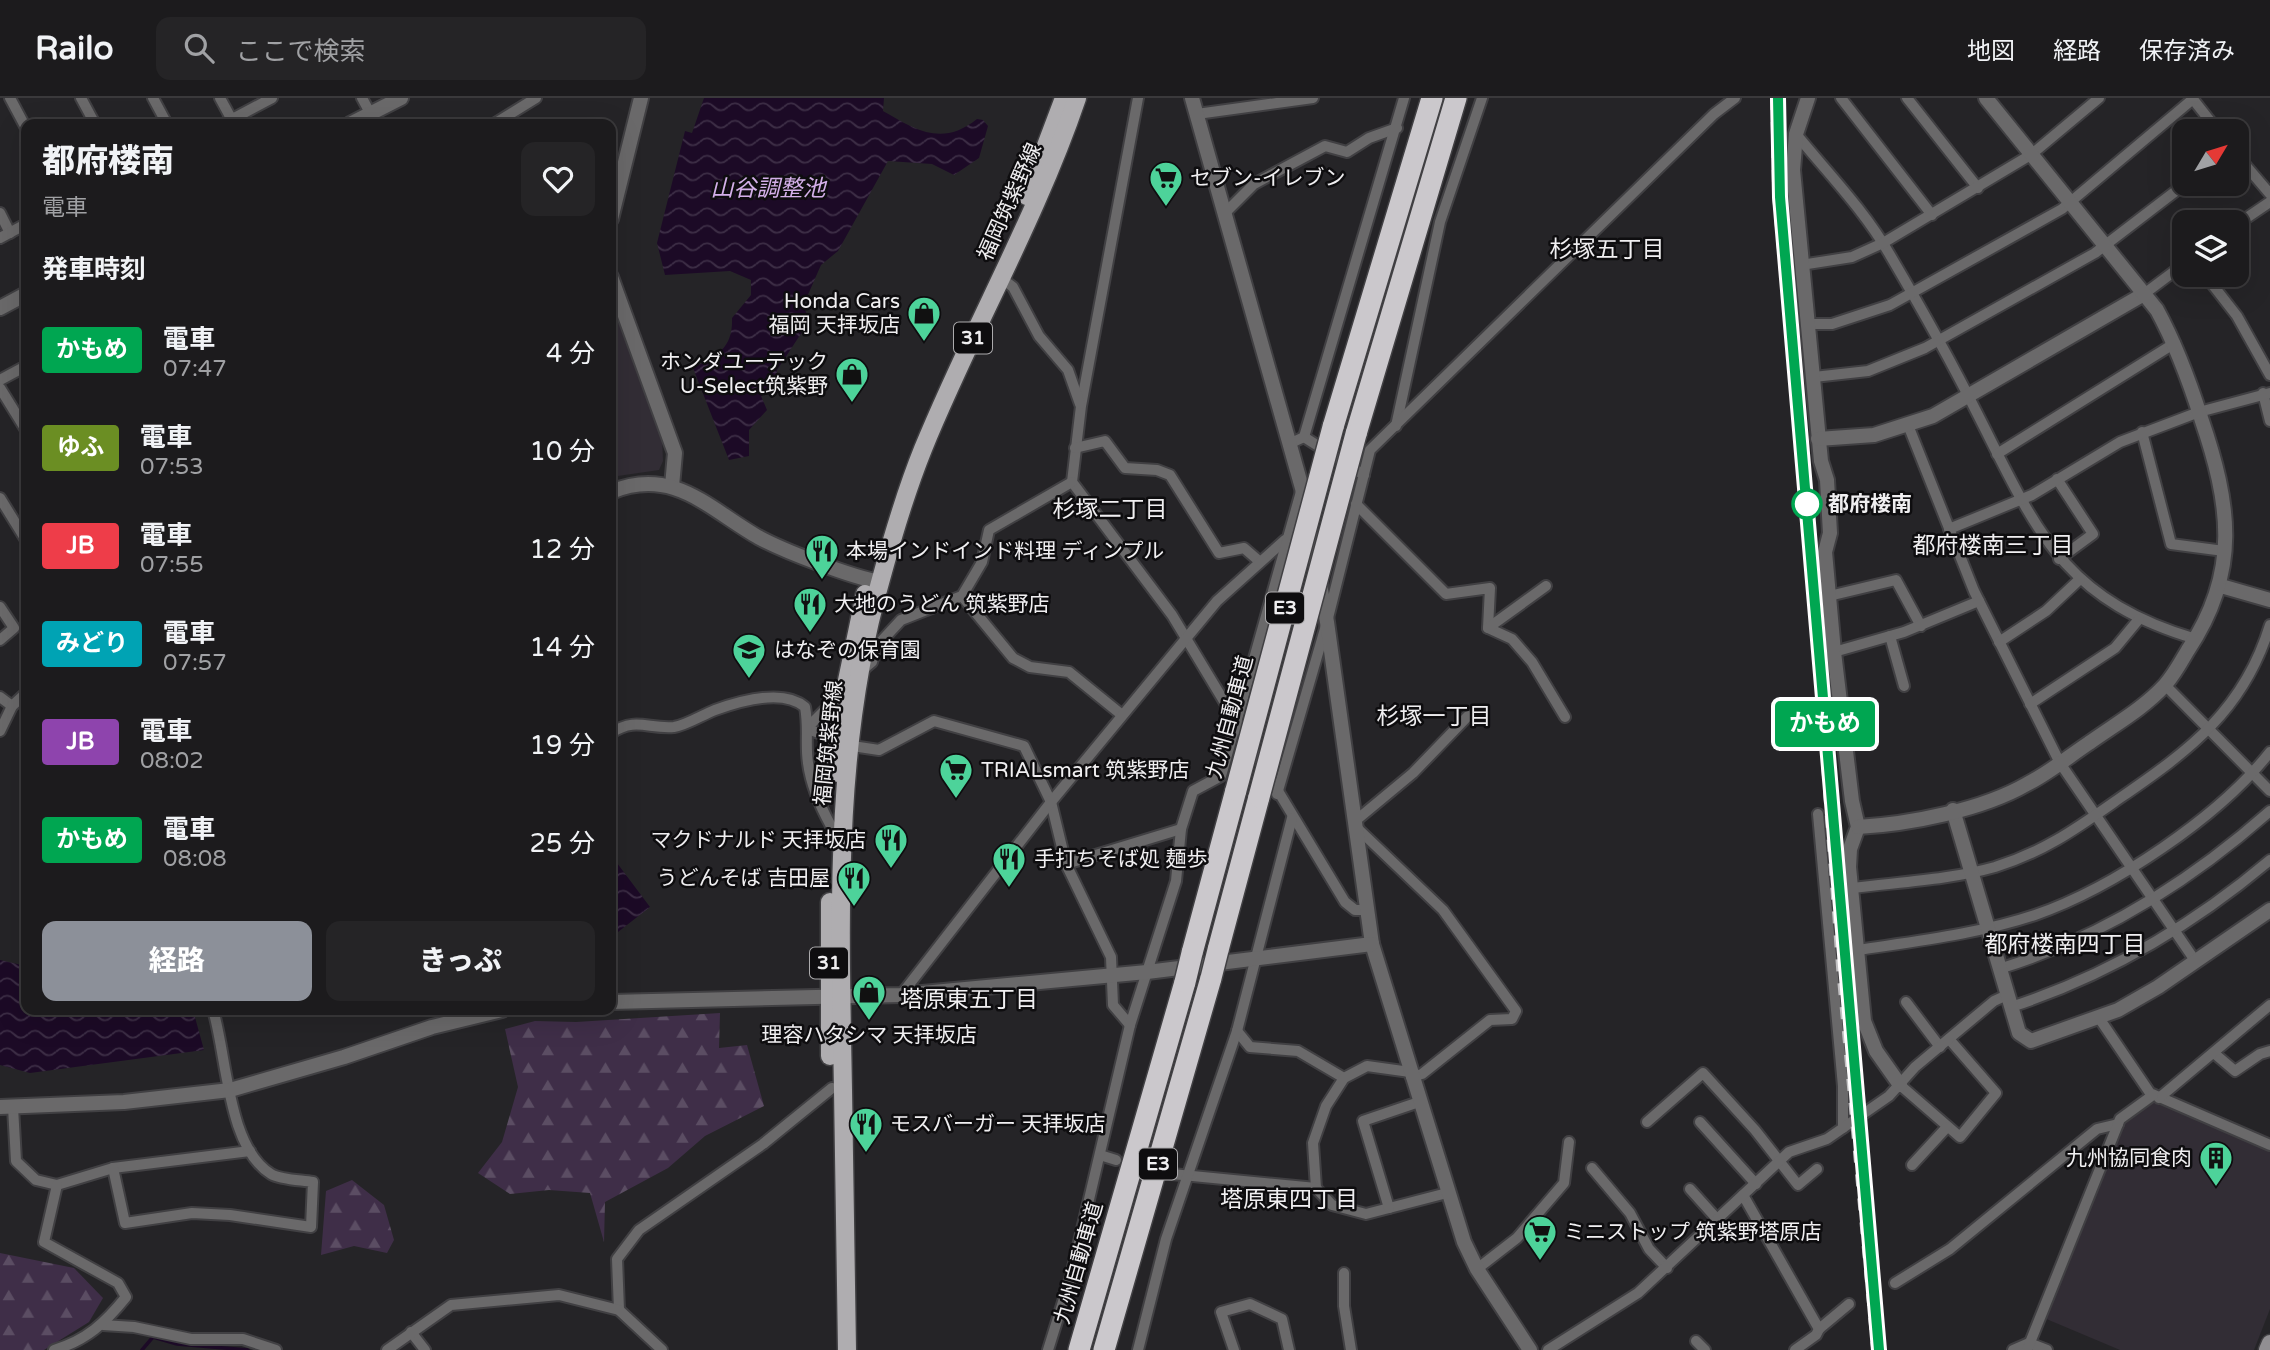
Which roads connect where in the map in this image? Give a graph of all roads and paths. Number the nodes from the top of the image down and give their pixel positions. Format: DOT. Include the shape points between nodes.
graph roads {
  1 [pos="10,98"];
  2 [pos="82,98"];
  3 [pos="153,98"];
  4 [pos="220,98"];
  5 [pos="272,98"];
  6 [pos="362,98"];
  7 [pos="401,98"];
  8 [pos="536,98"];
  9 [pos="641,98"];
  10 [pos="1064,98"];
  11 [pos="1077,98"];
  12 [pos="1138,98"];
  13 [pos="1192,98"];
  14 [pos="1313,98"];
  15 [pos="1404,98"];
  16 [pos="1432,98"];
  17 [pos="1456,98"];
  18 [pos="1482,98"];
  19 [pos="1735,98"];
  20 [pos="1808,98"];
  21 [pos="1842,98"];
  22 [pos="1908,98"];
  23 [pos="1986,98"];
  24 [pos="2099,98"];
  25 [pos="2192,99"];
  26 [pos="514,113"];
  27 [pos="1197,114"];
  28 [pos="21,119"];
  29 [pos="92,119"];
  30 [pos="164,119"];
  31 [pos="226,119"];
  32 [pos="233,119"];
  33 [pos="373,119"];
  34 [pos="503,119"];
  35 [pos="517,119"];
  36 [pos="2208,119"];
  37 [pos="1397,128"];
  38 [pos="1796,134"];
  39 [pos="2032,154"];
  40 [pos="2249,169"];
  41 [pos="1978,187"];
  42 [pos="616,194"];
  43 [pos="2172,194"];
  44 [pos="2270,194"];
  45 [pos="2071,202"];
  46 [pos="2270,202"];
  47 [pos="0,213"];
  48 [pos="1225,213"];
  49 [pos="1932,215"];
  50 [pos="2249,216"];
  51 [pos="21,228"];
  52 [pos="5,236"];
  53 [pos="1883,243"];
  54 [pos="2104,247"];
  55 [pos="1801,265"];
  56 [pos="2172,273"];
  57 [pos="1001,278"];
  58 [pos="2214,287"];
  59 [pos="616,291"];
  60 [pos="1912,293"];
  61 [pos="2144,294"];
  62 [pos="21,297"];
  63 [pos="0,308"];
  64 [pos="1808,324"];
  65 [pos="1938,341"];
  66 [pos="2175,342"];
  67 [pos="21,369"];
  68 [pos="2270,375"];
  69 [pos="1814,377"];
  70 [pos="0,380"];
  71 [pos="0,388"];
  72 [pos="2266,393"];
  73 [pos="1968,397"];
  74 [pos="1081,406"];
  75 [pos="2199,412"];
  76 [pos="2270,421"];
  77 [pos="21,422"];
  78 [pos="1908,425"];
  79 [pos="1396,426"];
  80 [pos="2143,432"];
  81 [pos="1818,439"];
  82 [pos="1297,440"];
  83 [pos="1075,448"];
  84 [pos="1997,454"];
  85 [pos="1364,475"];
  86 [pos="2057,479"];
  87 [pos="1072,482"];
  88 [pos="672,486"];
  89 [pos="1301,488"];
  90 [pos="616,491"];
  91 [pos="0,498"];
  92 [pos="2020,500"];
  93 [pos="1356,504"];
  94 [pos="1949,529"];
  95 [pos="21,532"];
  96 [pos="1285,540"];
  97 [pos="2224,551"];
  98 [pos="2059,559"];
  99 [pos="1259,561"];
  100 [pos="2080,579"];
  101 [pos="874,581"];
  102 [pos="1546,586"];
  103 [pos="2221,586"];
  104 [pos="962,596"];
  105 [pos="1829,596"];
  106 [pos="2270,600"];
  107 [pos="1979,601"];
  108 [pos="0,607"];
  109 [pos="2139,619"];
  110 [pos="1327,622"];
  111 [pos="1921,625"];
  112 [pos="2270,625"];
  113 [pos="1488,628"];
  114 [pos="1890,636"];
  115 [pos="1185,639"];
  116 [pos="2196,639"];
  117 [pos="0,640"];
  118 [pos="1999,642"];
  119 [pos="1833,652"];
  120 [pos="859,673"];
  121 [pos="1904,685"];
  122 [pos="2165,685"];
  123 [pos="845,690"];
  124 [pos="0,697"];
  125 [pos="21,698"];
  126 [pos="2030,704"];
  127 [pos="12,706"];
  128 [pos="1122,715"];
  129 [pos="1468,716"];
  130 [pos="1565,717"];
  131 [pos="1235,721"];
  132 [pos="809,728"];
  133 [pos="616,730"];
  134 [pos="2208,730"];
  135 [pos="0,731"];
  136 [pos="828,736"];
  137 [pos="859,747"];
  138 [pos="2270,752"];
  139 [pos="2060,763"];
  140 [pos="2252,773"];
  141 [pos="2270,792"];
  142 [pos="1268,795"];
  143 [pos="1051,802"];
  144 [pos="1953,810"];
  145 [pos="2270,811"];
  146 [pos="1818,814"];
  147 [pos="2096,817"];
  148 [pos="1292,818"];
  149 [pos="1354,824"];
  150 [pos="831,826"];
  151 [pos="1858,827"];
  152 [pos="1181,829"];
  153 [pos="2270,860"];
  154 [pos="1066,864"];
  155 [pos="2130,866"];
  156 [pos="1970,873"];
  157 [pos="1852,888"];
  158 [pos="2152,898"];
  159 [pos="1366,909"];
  160 [pos="2270,910"];
  161 [pos="1987,928"];
  162 [pos="2174,929"];
  163 [pos="1372,944"];
  164 [pos="1858,950"];
  165 [pos="1258,957"];
  166 [pos="2196,962"];
  167 [pos="2000,968"];
  168 [pos="1147,972"];
  169 [pos="1112,976"];
  170 [pos="901,995"];
  171 [pos="835,996"];
  172 [pos="2009,1001"];
  173 [pos="616,1002"];
  174 [pos="1906,1002"];
  175 [pos="2270,1005"];
  176 [pos="214,1015"];
  177 [pos="481,1015"];
  178 [pos="2099,1018"];
  179 [pos="1130,1025"];
  180 [pos="1237,1031"];
  181 [pos="1949,1039"];
  182 [pos="1940,1046"];
  183 [pos="2270,1051"];
  184 [pos="2215,1054"];
  185 [pos="1410,1074"];
  186 [pos="1344,1078"];
  187 [pos="1900,1085"];
  188 [pos="832,1088"];
  189 [pos="230,1090"];
  190 [pos="2156,1096"];
  191 [pos="1419,1102"];
  192 [pos="6,1107"];
  193 [pos="1647,1122"];
  194 [pos="1700,1122"];
  195 [pos="2118,1124"];
  196 [pos="1947,1127"];
  197 [pos="1843,1128"];
  198 [pos="1569,1142"];
  199 [pos="2270,1145"];
  200 [pos="250,1151"];
  201 [pos="1100,1155"];
  202 [pos="1115,1160"];
  203 [pos="1779,1161"];
  204 [pos="1912,1165"];
  205 [pos="113,1168"];
  206 [pos="1592,1168"];
  207 [pos="1817,1169"];
  208 [pos="1172,1174"];
  209 [pos="1188,1177"];
  210 [pos="1756,1184"];
  211 [pos="57,1185"];
  212 [pos="1316,1188"];
  213 [pos="1690,1189"];
  214 [pos="1447,1193"];
  215 [pos="1743,1195"];
  216 [pos="1389,1208"];
  217 [pos="1717,1219"];
  218 [pos="1667,1268"];
  219 [pos="1477,1269"];
  220 [pos="1344,1273"];
  221 [pos="1895,1283"];
  222 [pos="1850,1304"];
  223 [pos="619,1310"];
  224 [pos="103,1325"];
  225 [pos="1819,1329"];
  226 [pos="411,1332"];
  227 [pos="1696,1341"];
  228 [pos="2270,1343"];
  229 [pos="2028,1346"];
  230 [pos="54,1350"];
  231 [pos="276,1350"];
  232 [pos="387,1350"];
  233 [pos="425,1350"];
  234 [pos="662,1350"];
  235 [pos="835,1350"];
  236 [pos="847,1350"];
  237 [pos="1048,1350"];
  238 [pos="1079,1350"];
  239 [pos="1104,1350"];
  240 [pos="1138,1350"];
  241 [pos="1234,1350"];
  242 [pos="1289,1350"];
  243 [pos="1351,1350"];
  244 [pos="1531,1350"];
  245 [pos="1548,1350"];
  246 [pos="1705,1350"];
  247 [pos="1796,1350"];
  248 [pos="2013,1350"];
  249 [pos="2047,1350"];
  250 [pos="2267,1350"];
  1 -- 28 [label="street"];
  2 -- 29 [label="street"];
  3 -- 30 [label="street"];
  4 -- 31 [label="street"];
  5 -- 32 [label="street"];
  6 -- 33 [label="street"];
  7 -- 33 [label="street"];
  8 -- 26 [label="street"];
  9 -- 42 [label="street"];
  10 -- 101 [label="main road, 福岡筑紫野線 / 31" via="1042,164 911,449 897,485"];
  11 -- 57 [label="main road, 福岡筑紫野線 / 31" via="1053,168"];
  12 -- 74 [label="street"];
  13 -- 27 [label="street"];
  14 -- 27 [label="street"];
  15 -- 37 [label="street"];
  16 -- 238 [label="highway, 九州自動車道 / E3, bridge" via="1334,427 1185,982"];
  17 -- 142 [label="highway, E3, bridge" via="1356,434"];
  18 -- 79 [label="street" via="1440,222"];
  19 -- 79 [label="street"];
  20 -- 38 [label="street"];
  21 -- 49 [label="street"];
  22 -- 41 [label="street"];
  23 -- 39 [label="street"];
  24 -- 39 [label="street"];
  25 -- 36 [label="street"];
  25 -- 45 [label="street"];
  26 -- 34 [label="street"];
  26 -- 35 [label="street"];
  27 -- 48 [label="street"];
  37 -- 48 [label="street" via="1347,152 1325,146 1267,175"];
  37 -- 82 [label="street"];
  38 -- 53 [label="street"];
  38 -- 55 [label="street" via="1793,170"];
  39 -- 41 [label="street"];
  39 -- 45 [label="street"];
  40 -- 44 [label="street"];
  41 -- 49 [label="street"];
  43 -- 54 [label="street"];
  45 -- 54 [label="street"];
  45 -- 60 [label="street"];
  46 -- 50 [label="street"];
  47 -- 52 [label="street"];
  48 -- 82 [label="street"];
  49 -- 53 [label="street"];
  51 -- 52 [label="street"];
  53 -- 55 [label="street" via="1852,257"];
  53 -- 60 [label="street"];
  54 -- 61 [label="street"];
  54 -- 65 [label="street"];
  55 -- 64 [label="street"];
  56 -- 61 [label="street"];
  57 -- 74 [label="street" via="1013,287 1039,336 1068,370"];
  57 -- 101 [label="main road, 福岡筑紫野線 / 31" via="922,452"];
  58 -- 68 [label="street" via="2237,316"];
  59 -- 88 [label="street" via="675,453"];
  60 -- 64 [label="street" via="1863,316"];
  60 -- 65 [label="street"];
  61 -- 66 [label="street"];
  61 -- 73 [label="street"];
  62 -- 63 [label="street"];
  64 -- 69 [label="street"];
  65 -- 69 [label="street" via="1886,366 1852,375"];
  65 -- 73 [label="street"];
  66 -- 75 [label="street"];
  66 -- 84 [label="street"];
  67 -- 70 [label="street"];
  69 -- 81 [label="street"];
  71 -- 77 [label="street"];
  72 -- 75 [label="street"];
  72 -- 76 [label="street"];
  73 -- 78 [label="street"];
  73 -- 84 [label="street"];
  74 -- 83 [label="street"];
  75 -- 80 [label="street"];
  75 -- 97 [label="street" via="2223,494"];
  78 -- 81 [label="street" via="1874,435"];
  78 -- 94 [label="street"];
  79 -- 85 [label="street" via="1370,450"];
  80 -- 86 [label="street" via="2102,450"];
  80 -- 97 [label="street" via="2168,541 2175,546"];
  81 -- 105 [label="street" via="1827,480"];
  82 -- 85 [label="street"];
  82 -- 89 [label="street"];
  83 -- 87 [label="street"];
  83 -- 99 [label="street" via="1105,441 1125,468 1170,475 1219,553 1244,548"];
  84 -- 92 [label="street"];
  85 -- 93 [label="street"];
  86 -- 92 [label="street"];
  86 -- 98 [label="street" via="2093,534"];
  87 -- 104 [label="street" via="989,530 982,562"];
  87 -- 115 [label="street" via="1156,592"];
  88 -- 90 [label="street" via="635,485"];
  88 -- 101 [label="street" via="703,499 759,537"];
  89 -- 96 [label="street"];
  89 -- 110 [label="street"];
  91 -- 95 [label="street"];
  92 -- 94 [label="street"];
  92 -- 98 [label="street"];
  93 -- 110 [label="street"];
  93 -- 113 [label="street" via="1446,594 1490,588"];
  94 -- 107 [label="street"];
  96 -- 99 [label="street"];
  96 -- 131 [label="street"];
  97 -- 103 [label="street"];
  98 -- 100 [label="street"];
  99 -- 115 [label="street"];
  100 -- 109 [label="street"];
  100 -- 118 [label="street" via="2046,611"];
  101 -- 120 [label="main road, 福岡筑紫野線 / 31"];
  101 -- 123 [label="main road, 福岡筑紫野線 / 31"];
  102 -- 113 [label="street"];
  103 -- 106 [label="street"];
  103 -- 116 [label="street"];
  104 -- 120 [label="street" via="901,620"];
  104 -- 128 [label="street" via="1013,658 1030,667 1069,672"];
  105 -- 111 [label="street" via="1896,580"];
  105 -- 119 [label="street"];
  107 -- 111 [label="street"];
  107 -- 118 [label="street"];
  108 -- 117 [label="street" via="14,628"];
  109 -- 116 [label="street"];
  109 -- 126 [label="street" via="2108,653"];
  110 -- 142 [label="street"];
  110 -- 149 [label="street"];
  111 -- 114 [label="street"];
  112 -- 134 [label="street" via="2252,674"];
  113 -- 130 [label="street" via="1512,639 1532,662"];
  114 -- 119 [label="street"];
  114 -- 121 [label="street"];
  115 -- 128 [label="street"];
  115 -- 131 [label="street"];
  116 -- 122 [label="street"];
  118 -- 126 [label="street"];
  119 -- 151 [label="street"];
  120 -- 171 [label="main road, 福岡筑紫野線 / 31" via="842,830"];
  122 -- 134 [label="street"];
  122 -- 139 [label="street"];
  123 -- 132 [label="street"];
  123 -- 150 [label="main road, 福岡筑紫野線 / 31"];
  124 -- 127 [label="street"];
  125 -- 127 [label="street"];
  126 -- 139 [label="street"];
  127 -- 135 [label="street"];
  128 -- 143 [label="street"];
  129 -- 149 [label="street" via="1413,774"];
  131 -- 142 [label="street"];
  131 -- 152 [label="street" via="1221,776 1193,791"];
  132 -- 133 [label="street" via="801,703 765,698 717,709 675,727 627,723"];
  132 -- 136 [label="street"];
  132 -- 150 [label="street" via="807,761 818,804"];
  134 -- 140 [label="street"];
  134 -- 147 [label="street" via="2180,757"];
  137 -- 143 [label="street" via="879,750 933,721 1024,746"];
  138 -- 140 [label="street"];
  139 -- 144 [label="street" via="2004,796"];
  139 -- 147 [label="street"];
  140 -- 141 [label="street"];
  140 -- 155 [label="street" via="2202,819"];
  142 -- 148 [label="street"];
  142 -- 239 [label="highway, E3, bridge" via="1218,950"];
  143 -- 154 [label="street"];
  143 -- 170 [label="street"];
  144 -- 151 [label="street"];
  144 -- 156 [label="street"];
  145 -- 158 [label="street"];
  146 -- 197 [label="street"];
  147 -- 155 [label="street"];
  147 -- 156 [label="street" via="2024,857"];
  148 -- 159 [label="street" via="1345,902 1355,910"];
  148 -- 165 [label="street"];
  149 -- 159 [label="street"];
  149 -- 185 [label="street" via="1443,910 1516,1011 1512,1019 1490,1020 1422,1074"];
  150 -- 171 [label="main road, 福岡筑紫野線 / 31"];
  151 -- 157 [label="street" via="1850,849"];
  152 -- 154 [label="street"];
  152 -- 168 [label="street" via="1177,881"];
  153 -- 162 [label="street"];
  154 -- 169 [label="street" via="1111,957"];
  155 -- 158 [label="street"];
  155 -- 161 [label="street" via="2072,900"];
  156 -- 157 [label="street"];
  156 -- 161 [label="street"];
  157 -- 164 [label="street"];
  158 -- 162 [label="street"];
  158 -- 167 [label="street" via="2063,947"];
  159 -- 163 [label="street"];
  160 -- 166 [label="street"];
  161 -- 164 [label="street"];
  161 -- 167 [label="street"];
  162 -- 166 [label="street"];
  162 -- 172 [label="street" via="2094,976"];
  163 -- 165 [label="street"];
  163 -- 185 [label="street"];
  164 -- 187 [label="street" via="1866,1028"];
  165 -- 168 [label="street"];
  165 -- 180 [label="street"];
  166 -- 178 [label="street"];
  167 -- 172 [label="street"];
  168 -- 169 [label="street"];
  168 -- 179 [label="street"];
  169 -- 170 [label="street"];
  169 -- 179 [label="street" via="1113,1005"];
  170 -- 171 [label="street"];
  171 -- 173 [label="street"];
  171 -- 188 [label="main road, 福岡筑紫野線 / 31"];
  171 -- 236 [label="main road, 福岡筑紫野線 / 31"];
  172 -- 178 [label="street" via="2019,1033 2031,1041"];
  172 -- 181 [label="street" via="1994,1001"];
  174 -- 182 [label="street"];
  175 -- 184 [label="street"];
  176 -- 189 [label="street"];
  177 -- 189 [label="street"];
  178 -- 190 [label="street"];
  179 -- 201 [label="street"];
  180 -- 186 [label="street" via="1250,1047 1298,1051"];
  180 -- 209 [label="street"];
  181 -- 182 [label="street"];
  181 -- 196 [label="street" via="1996,1093 1960,1137"];
  182 -- 187 [label="street"];
  183 -- 184 [label="street" via="2235,1071"];
  184 -- 190 [label="street"];
  185 -- 186 [label="street" via="1367,1066"];
  185 -- 191 [label="street"];
  186 -- 212 [label="street" via="1326,1106 1313,1143"];
  187 -- 196 [label="street"];
  187 -- 197 [label="street"];
  188 -- 223 [label="street" via="763,1144 639,1230 617,1259"];
  188 -- 235 [label="main road, 福岡筑紫野線 / 31"];
  189 -- 192 [label="street" via="124,1102"];
  189 -- 200 [label="street" via="233,1117"];
  190 -- 195 [label="street"];
  190 -- 199 [label="street"];
  191 -- 214 [label="street"];
  191 -- 216 [label="street" via="1363,1121"];
  192 -- 211 [label="street" via="16,1161 36,1180"];
  193 -- 203 [label="street" via="1703,1073"];
  194 -- 210 [label="street"];
  195 -- 221 [label="street" via="2096,1129 1950,1249"];
  195 -- 229 [label="street"];
  196 -- 204 [label="street"];
  197 -- 203 [label="street"];
  198 -- 219 [label="street" via="1564,1183 1517,1238"];
  200 -- 205 [label="street"];
  200 -- 205 [label="street" via="271,1174 313,1182 311,1227 192,1213 125,1223"];
  201 -- 202 [label="street"];
  201 -- 237 [label="street"];
  203 -- 207 [label="street" via="1798,1185"];
  203 -- 210 [label="street"];
  205 -- 211 [label="street"];
  206 -- 218 [label="street"];
  208 -- 209 [label="street"];
  209 -- 212 [label="street"];
  209 -- 240 [label="street" via="1166,1239"];
  210 -- 215 [label="street"];
  211 -- 224 [label="street" via="44,1242 118,1283 126,1297"];
  212 -- 216 [label="street" via="1332,1205 1366,1214"];
  213 -- 217 [label="street"];
  214 -- 216 [label="street"];
  214 -- 219 [label="street"];
  215 -- 217 [label="street"];
  215 -- 225 [label="street"];
  217 -- 218 [label="street"];
  218 -- 245 [label="street" via="1638,1293"];
  219 -- 244 [label="street"];
  220 -- 243 [label="street"];
  222 -- 225 [label="street"];
  223 -- 226 [label="street" via="559,1295 475,1301 451,1305"];
  223 -- 234 [label="street"];
  224 -- 230 [label="street" via="77,1343"];
  224 -- 231 [label="street" via="191,1339 243,1339"];
  225 -- 247 [label="street"];
  226 -- 232 [label="street"];
  226 -- 233 [label="street"];
  227 -- 246 [label="street"];
  228 -- 250 [label="main road"];
  229 -- 248 [label="street"];
  229 -- 249 [label="street"];
  241 -- 242 [label="street" via="1221,1312 1250,1304 1282,1318"];
}
